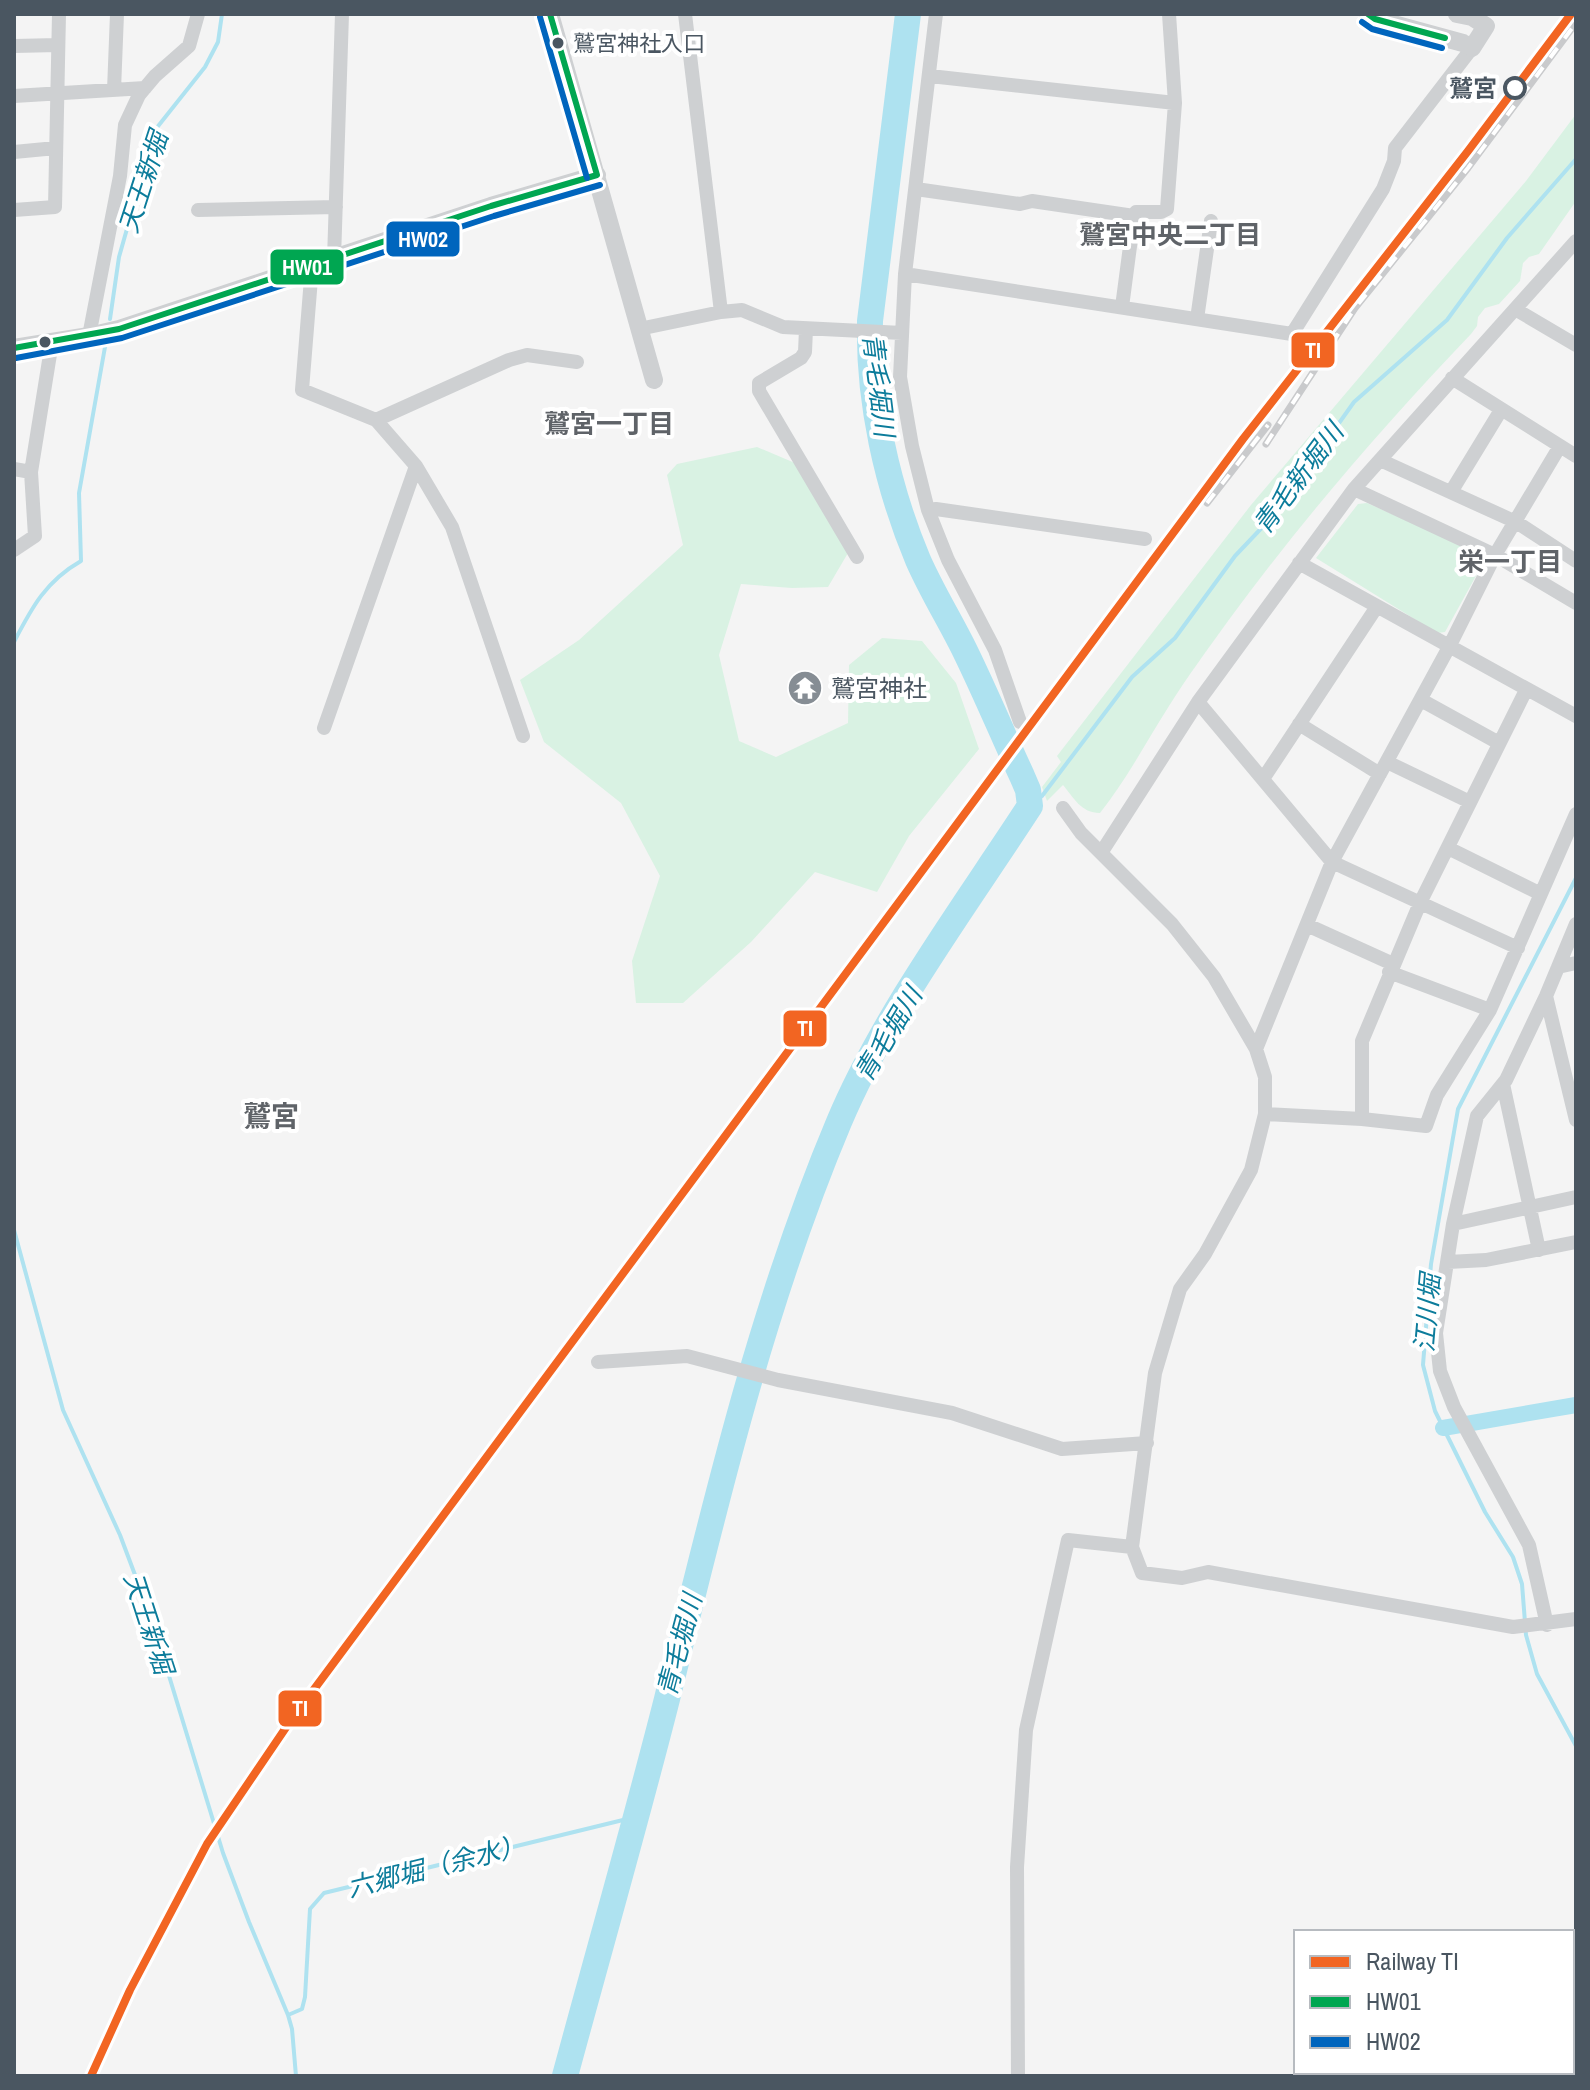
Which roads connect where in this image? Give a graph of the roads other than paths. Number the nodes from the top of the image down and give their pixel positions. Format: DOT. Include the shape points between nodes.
graph roads {
  1 [pos="59,14"];
  2 [pos="117,14"];
  3 [pos="198,14"];
  4 [pos="342,14"];
  5 [pos="550,14"];
  6 [pos="685,14"];
  7 [pos="936,14"];
  8 [pos="1169,14"];
  9 [pos="1368,14"];
  10 [pos="1454,14"];
  11 [pos="1491,20"];
  12 [pos="1445,38"];
  13 [pos="58,45"];
  14 [pos="14,46"];
  15 [pos="1472,48"];
  16 [pos="930,76"];
  17 [pos="145,88"];
  18 [pos="114,90"];
  19 [pos="57,94"];
  20 [pos="14,96"];
  21 [pos="1175,103"];
  22 [pos="56,148"];
  23 [pos="14,152"];
  24 [pos="597,175"];
  25 [pos="916,189"];
  26 [pos="336,207"];
  27 [pos="14,210"];
  28 [pos="198,210"];
  29 [pos="1134,216"];
  30 [pos="1211,221"];
  31 [pos="1576,241"];
  32 [pos="334,259"];
  33 [pos="312,266"];
  34 [pos="905,274"];
  35 [pos="1122,307"];
  36 [pos="1515,309"];
  37 [pos="721,312"];
  38 [pos="1197,319"];
  39 [pos="639,329"];
  40 [pos="806,329"];
  41 [pos="897,332"];
  42 [pos="89,336"];
  43 [pos="52,342"];
  44 [pos="1576,345"];
  45 [pos="14,348"];
  46 [pos="577,362"];
  47 [pos="1452,378"];
  48 [pos="654,380"];
  49 [pos="1501,410"];
  50 [pos="376,420"];
  51 [pos="1560,446"];
  52 [pos="1576,456"];
  53 [pos="1380,460"];
  54 [pos="416,466"];
  55 [pos="14,469"];
  56 [pos="31,472"];
  57 [pos="1354,489"];
  58 [pos="1451,492"];
  59 [pos="928,510"];
  60 [pos="1516,522"];
  61 [pos="1145,539"];
  62 [pos="14,550"];
  63 [pos="1495,555"];
  64 [pos="857,557"];
  65 [pos="1576,561"];
  66 [pos="1299,563"];
  67 [pos="1576,603"];
  68 [pos="1376,608"];
  69 [pos="1449,647"];
  70 [pos="1526,690"];
  71 [pos="1421,700"];
  72 [pos="1198,702"];
  73 [pos="1576,716"];
  74 [pos="1020,722"];
  75 [pos="1299,724"];
  76 [pos="324,728"];
  77 [pos="523,736"];
  78 [pos="1499,743"];
  79 [pos="1384,768"];
  80 [pos="1263,779"];
  81 [pos="1470,802"];
  82 [pos="1063,808"];
  83 [pos="1576,814"];
  84 [pos="1448,848"];
  85 [pos="1101,853"];
  86 [pos="1332,862"];
  87 [pos="1541,894"];
  88 [pos="1420,903"];
  89 [pos="1576,924"];
  90 [pos="1307,925"];
  91 [pos="1518,948"];
  92 [pos="1576,963"];
  93 [pos="1558,967"];
  94 [pos="1391,968"];
  95 [pos="1546,996"];
  96 [pos="1490,1010"];
  97 [pos="1256,1049"];
  98 [pos="1503,1084"];
  99 [pos="1265,1114"];
  100 [pos="1362,1119"];
  101 [pos="1576,1120"];
  102 [pos="1576,1197"];
  103 [pos="1529,1208"];
  104 [pos="1453,1224"];
  105 [pos="1576,1242"];
  106 [pos="1539,1250"];
  107 [pos="1448,1262"];
  108 [pos="598,1362"];
  109 [pos="1147,1443"];
  110 [pos="1132,1547"];
  111 [pos="1576,1619"];
  112 [pos="1547,1625"];
  113 [pos="1018,2076"];
  1 -- 13 [label="street"];
  2 -- 18 [label="street"];
  3 -- 17 [label="street" via="189,46"];
  4 -- 26 [label="street"];
  5 -- 24 [label="street"];
  6 -- 37 [label="street"];
  7 -- 16 [label="street"];
  8 -- 21 [label="street"];
  9 -- 12 [label="street"];
  10 -- 11 [label="street"];
  10 -- 12 [label="street" via="1458,30"];
  11 -- 15 [label="street"];
  12 -- 15 [label="street"];
  13 -- 14 [label="street"];
  13 -- 19 [label="street"];
  15 -- 38 [label="street" via="1395,148 1383,189 1292,334"];
  16 -- 21 [label="street"];
  16 -- 25 [label="street"];
  17 -- 18 [label="street"];
  17 -- 42 [label="street" via="125,125"];
  18 -- 19 [label="street"];
  19 -- 20 [label="street"];
  19 -- 22 [label="street"];
  21 -- 29 [label="street" via="1167,209"];
  22 -- 23 [label="street"];
  22 -- 27 [label="street" via="55,207"];
  24 -- 32 [label="street"];
  24 -- 39 [label="street"];
  25 -- 29 [label="street"];
  25 -- 34 [label="street"];
  26 -- 28 [label="street"];
  26 -- 32 [label="street"];
  29 -- 35 [label="street"];
  30 -- 38 [label="street"];
  31 -- 36 [label="street"];
  32 -- 33 [label="street"];
  33 -- 42 [label="street"];
  33 -- 50 [label="street" via="302,390"];
  34 -- 35 [label="street"];
  34 -- 41 [label="street"];
  35 -- 38 [label="street"];
  36 -- 44 [label="street"];
  36 -- 47 [label="street"];
  37 -- 39 [label="street"];
  37 -- 40 [label="street" via="742,310 783,327"];
  39 -- 48 [label="street"];
  40 -- 41 [label="street"];
  40 -- 64 [label="street" via="801,358 759,383 759,391"];
  41 -- 59 [label="street" via="900,377"];
  42 -- 43 [label="street"];
  43 -- 45 [label="street"];
  43 -- 56 [label="street"];
  46 -- 50 [label="street" via="527,355"];
  47 -- 49 [label="street"];
  47 -- 53 [label="street"];
  49 -- 51 [label="street"];
  49 -- 58 [label="street"];
  50 -- 54 [label="street"];
  51 -- 52 [label="street"];
  51 -- 60 [label="street"];
  53 -- 57 [label="street"];
  53 -- 58 [label="street"];
  54 -- 76 [label="street"];
  54 -- 77 [label="street" via="452,527"];
  55 -- 56 [label="street"];
  56 -- 62 [label="street" via="35,536"];
  57 -- 63 [label="street"];
  57 -- 66 [label="street"];
  58 -- 60 [label="street"];
  59 -- 61 [label="street"];
  59 -- 74 [label="street" via="995,650"];
  60 -- 63 [label="street"];
  60 -- 65 [label="street"];
  63 -- 67 [label="street"];
  63 -- 69 [label="street"];
  66 -- 68 [label="street"];
  66 -- 72 [label="street"];
  68 -- 69 [label="street"];
  68 -- 75 [label="street"];
  69 -- 70 [label="street"];
  69 -- 71 [label="street"];
  70 -- 73 [label="street"];
  70 -- 78 [label="street"];
  71 -- 78 [label="street"];
  71 -- 79 [label="street"];
  72 -- 80 [label="street"];
  72 -- 85 [label="street"];
  75 -- 79 [label="street"];
  75 -- 80 [label="street"];
  78 -- 81 [label="street"];
  79 -- 81 [label="street"];
  79 -- 86 [label="street"];
  80 -- 86 [label="street"];
  81 -- 84 [label="street"];
  82 -- 85 [label="street"];
  83 -- 87 [label="street"];
  84 -- 87 [label="street"];
  84 -- 88 [label="street"];
  85 -- 97 [label="street" via="1172,924 1214,977"];
  86 -- 88 [label="street"];
  86 -- 90 [label="street"];
  87 -- 91 [label="street"];
  88 -- 91 [label="street"];
  88 -- 94 [label="street"];
  89 -- 93 [label="street"];
  90 -- 94 [label="street"];
  90 -- 97 [label="street"];
  91 -- 96 [label="street"];
  92 -- 93 [label="street"];
  93 -- 95 [label="street"];
  94 -- 96 [label="street"];
  94 -- 100 [label="street" via="1362,1041"];
  95 -- 98 [label="street"];
  95 -- 101 [label="street"];
  96 -- 100 [label="street" via="1437,1095 1426,1126"];
  97 -- 99 [label="street" via="1265,1077"];
  98 -- 103 [label="street"];
  98 -- 104 [label="street" via="1477,1116"];
  99 -- 100 [label="street"];
  99 -- 109 [label="street" via="1251,1170 1180,1289 1155,1373"];
  102 -- 103 [label="street"];
  103 -- 104 [label="street"];
  103 -- 106 [label="street"];
  104 -- 107 [label="street"];
  105 -- 106 [label="street"];
  106 -- 107 [label="street"];
  107 -- 112 [label="street" via="1436,1333 1440,1371 1529,1545"];
  108 -- 109 [label="street" via="678,1355 952,1413 1062,1449"];
  109 -- 110 [label="street"];
  110 -- 112 [label="street" via="1142,1573 1182,1578 1208,1572 1513,1627"];
  110 -- 113 [label="street" via="1068,1540 1026,1730 1017,1867"];
  111 -- 112 [label="street"];
}
